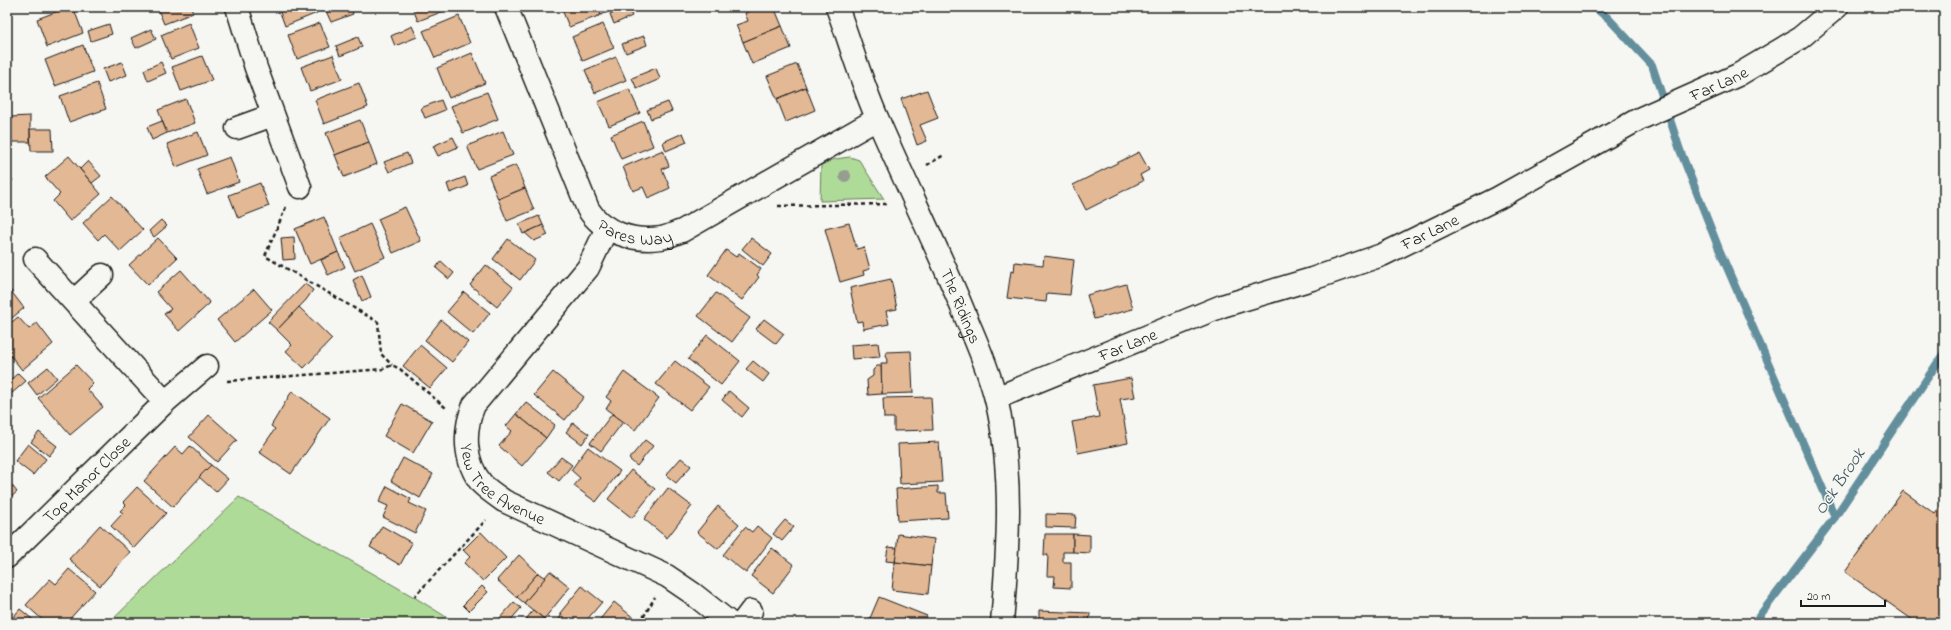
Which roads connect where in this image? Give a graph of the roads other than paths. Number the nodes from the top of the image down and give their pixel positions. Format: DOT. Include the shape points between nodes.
graph roads {
  1 [pos="237,7"];
  2 [pos="506,7"];
  3 [pos="837,7"];
  4 [pos="1837,7"];
  5 [pos="274,115"];
  6 [pos="877,119"];
  7 [pos="237,128"];
  8 [pos="300,188"];
  9 [pos="607,228"];
  10 [pos="34,259"];
  11 [pos="102,276"];
  12 [pos="74,301"];
  13 [pos="203,369"];
  14 [pos="996,398"];
  15 [pos="165,402"];
  16 [pos="7,557"];
  17 [pos="730,623"];
  18 [pos="1002,623"];
  1 -- 5 [label="street"];
  2 -- 9 [label="street, Pares Way" via="588,209 594,219"];
  3 -- 6 [label="street, The Ridings"];
  4 -- 14 [label="street, Far Lane" via="1800,38 1738,75 1639,120 1498,198 1382,255 1222,306"];
  5 -- 7 [label="street"];
  5 -- 8 [label="street"];
  6 -- 9 [label="street, Pares Way" via="682,231 662,238 639,238"];
  6 -- 14 [label="street, The Ridings" via="950,278"];
  9 -- 17 [label="street, Yew Tree Avenue" via="588,268 474,405 467,426 468,458 482,484 504,501 667,576"];
  10 -- 12 [label="street"];
  11 -- 12 [label="street"];
  12 -- 15 [label="street"];
  13 -- 15 [label="street, Top Manor Close"];
  14 -- 18 [label="street, The Ridings" via="1009,503"];
  15 -- 16 [label="street, Top Manor Close"];
}
